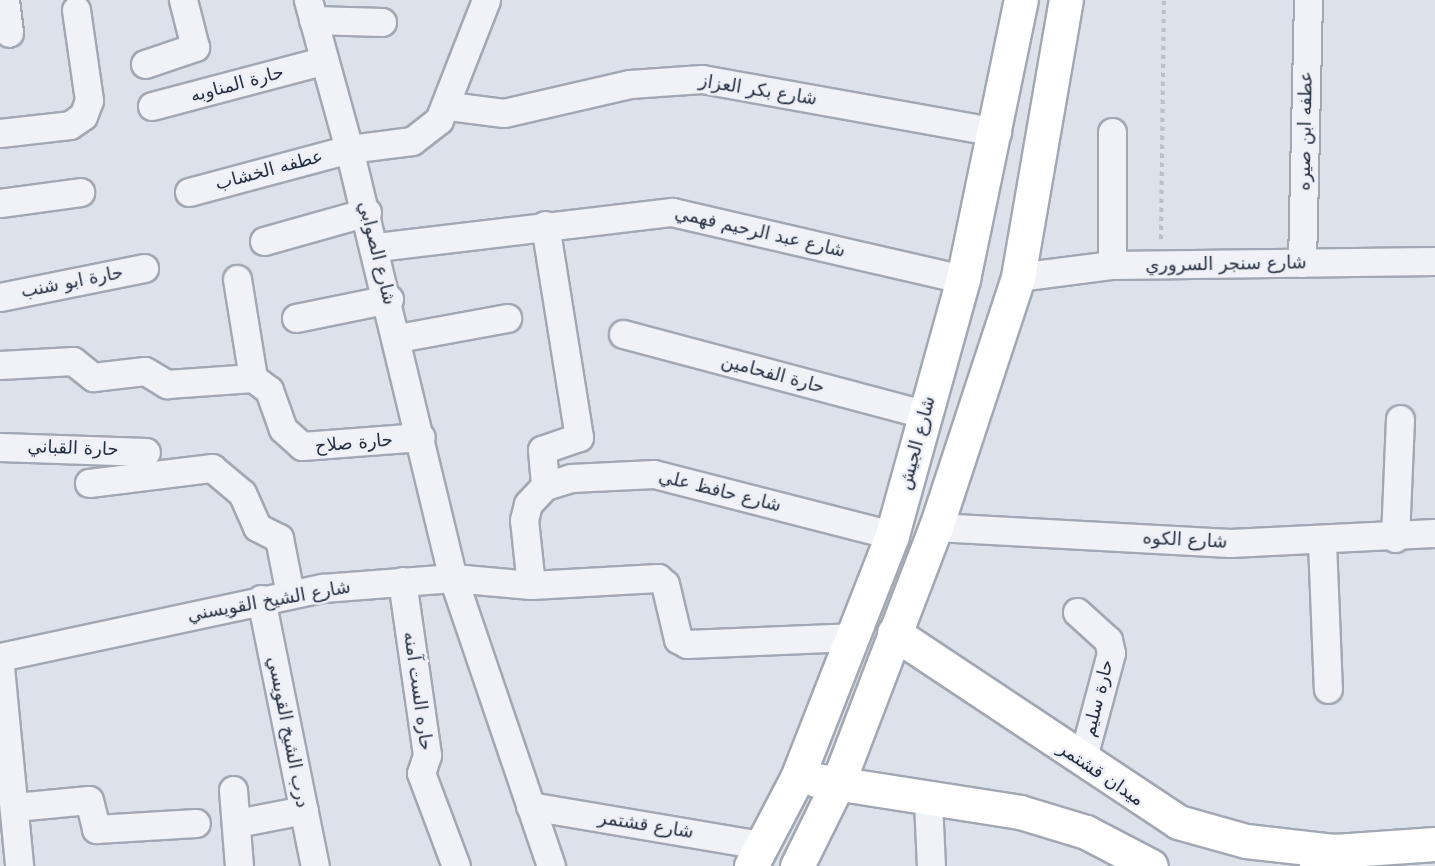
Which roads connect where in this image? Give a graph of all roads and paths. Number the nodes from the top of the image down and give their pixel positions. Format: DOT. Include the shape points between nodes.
graph roads {
  1 [pos="5,0"];
  2 [pos="183,0"];
  3 [pos="486,0"];
  4 [pos="1021,0"];
  5 [pos="1066,0"];
  6 [pos="1164,0"];
  7 [pos="1308,0"];
  8 [pos="76,10"];
  9 [pos="310,10"];
  10 [pos="382,22"];
  11 [pos="9,33"];
  12 [pos="322,61"];
  13 [pos="145,64"];
  14 [pos="152,106"];
  15 [pos="448,106"];
  16 [pos="998,132"];
  17 [pos="1112,132"];
  18 [pos="0,133"];
  19 [pos="349,149"];
  20 [pos="81,192"];
  21 [pos="189,192"];
  22 [pos="0,203"];
  23 [pos="367,212"];
  24 [pos="545,225"];
  25 [pos="264,241"];
  26 [pos="377,247"];
  27 [pos="1435,261"];
  28 [pos="1302,263"];
  29 [pos="1161,264"];
  30 [pos="1112,265"];
  31 [pos="144,268"];
  32 [pos="1018,277"];
  33 [pos="237,279"];
  34 [pos="963,279"];
  35 [pos="0,297"];
  36 [pos="389,299"];
  37 [pos="296,318"];
  38 [pos="507,318"];
  39 [pos="623,334"];
  40 [pos="398,338"];
  41 [pos="0,365"];
  42 [pos="253,378"];
  43 [pos="924,414"];
  44 [pos="1400,419"];
  45 [pos="421,437"];
  46 [pos="0,447"];
  47 [pos="146,452"];
  48 [pos="89,483"];
  49 [pos="545,486"];
  50 [pos="936,527"];
  51 [pos="1435,533"];
  52 [pos="892,535"];
  53 [pos="1395,538"];
  54 [pos="1322,542"];
  55 [pos="453,578"];
  56 [pos="402,581"];
  57 [pos="531,585"];
  58 [pos="290,594"];
  59 [pos="261,599"];
  60 [pos="1077,612"];
  61 [pos="894,633"];
  62 [pos="851,637"];
  63 [pos="0,657"];
  64 [pos="0,667"];
  65 [pos="1328,689"];
  66 [pos="1082,761"];
  67 [pos="796,778"];
  68 [pos="838,783"];
  69 [pos="233,790"];
  70 [pos="928,801"];
  71 [pos="530,806"];
  72 [pos="304,810"];
  73 [pos="196,823"];
  74 [pos="237,823"];
  75 [pos="10,824"];
  76 [pos="1435,844"];
  77 [pos="1335,851"];
  78 [pos="756,855"];
  79 [pos="19,866"];
  80 [pos="239,866"];
  81 [pos="315,866"];
  82 [pos="456,866"];
  83 [pos="551,866"];
  84 [pos="797,866"];
  85 [pos="931,866"];
  86 [pos="1151,866"];
  87 [pos="1302,866"];
  1 -- 11 [label="street"];
  2 -- 13 [label="street" via="195,47"];
  3 -- 15 [label="street"];
  4 -- 16 [label="main road, شارع الجيش"];
  5 -- 32 [label="main road"];
  6 -- 29 [label="path"];
  7 -- 28 [label="street, عطفه ابن صيره"];
  8 -- 18 [label="street" via="89,100 83,116 70,124"];
  9 -- 10 [label="street"];
  9 -- 12 [label="street, شارع الصوابي"];
  12 -- 14 [label="street, حارة المناوبه"];
  12 -- 19 [label="street, شارع الصوابي"];
  15 -- 16 [label="street, شارع بكر العزاز" via="504,113 630,84 702,79"];
  15 -- 19 [label="street" via="428,133 412,141"];
  16 -- 34 [label="main road, شارع الجيش"];
  17 -- 30 [label="street"];
  19 -- 21 [label="street, عطفه الخشاب"];
  19 -- 23 [label="street, شارع الصوابي"];
  20 -- 22 [label="street"];
  23 -- 25 [label="street"];
  23 -- 26 [label="street, شارع الصوابي"];
  24 -- 26 [label="street, شارع عبد الرحيم فهمي"];
  24 -- 34 [label="street, شارع عبد الرحيم فهمي" via="635,212 680,213"];
  24 -- 49 [label="street" via="579,434 575,442 542,450"];
  26 -- 36 [label="street, شارع الصوابي"];
  27 -- 28 [label="street, شارع سنجر السروري"];
  28 -- 29 [label="street, شارع سنجر السروري"];
  29 -- 30 [label="street, شارع سنجر السروري"];
  30 -- 32 [label="street, شارع سنجر السروري"];
  31 -- 35 [label="street, حارة ابو شنب"];
  32 -- 50 [label="main road"];
  33 -- 42 [label="street"];
  34 -- 43 [label="main road, شارع الجيش"];
  36 -- 37 [label="street"];
  36 -- 40 [label="street, شارع الصوابي"];
  38 -- 40 [label="street"];
  39 -- 43 [label="street, حارة الفحامين"];
  40 -- 45 [label="street, شارع الصوابي"];
  41 -- 42 [label="street" via="73,361 93,377 144,371 167,384"];
  42 -- 45 [label="street, حارة صلاح" via="269,390 283,429 302,446"];
  43 -- 52 [label="main road, شارع الجيش"];
  44 -- 53 [label="street"];
  45 -- 55 [label="street, شارع الصوابي"];
  46 -- 47 [label="street, حارة القباني"];
  48 -- 58 [label="street" via="212,468 242,493 257,527 281,542"];
  49 -- 52 [label="street, شارع حافظ علي" via="571,478 654,474"];
  49 -- 57 [label="street" via="534,493 524,520"];
  50 -- 54 [label="street, شارع الكوه" via="1230,543"];
  50 -- 61 [label="main road"];
  51 -- 53 [label="street, شارع الكوه"];
  52 -- 62 [label="main road, شارع الجيش"];
  53 -- 54 [label="street, شارع الكوه"];
  54 -- 65 [label="street"];
  55 -- 56 [label="street, شارع الشيخ القويسني"];
  55 -- 57 [label="street, شارع الشيخ القويسني"];
  55 -- 71 [label="street"];
  56 -- 58 [label="street, شارع الشيخ القويسني"];
  56 -- 82 [label="street, حاره الست آمنه" via="427,755 421,772"];
  57 -- 62 [label="street, شارع الشيخ القويسني" via="663,580 682,643"];
  58 -- 59 [label="street, شارع الشيخ القويسني"];
  59 -- 63 [label="street, شارع الشيخ القويسني"];
  59 -- 72 [label="street, درب الشيخ القويسي"];
  60 -- 66 [label="street, حارة سليم" via="1108,640 1111,653"];
  61 -- 66 [label="main road, ميدان قشتمر"];
  61 -- 68 [label="main road"];
  62 -- 67 [label="main road, شارع الجيش"];
  64 -- 75 [label="street"];
  66 -- 77 [label="main road, ميدان قشتمر" via="1147,805 1211,834"];
  67 -- 68 [label="main road"];
  67 -- 78 [label="main road, شارع الجيش"];
  68 -- 70 [label="main road"];
  68 -- 84 [label="main road"];
  69 -- 74 [label="street"];
  70 -- 85 [label="street"];
  70 -- 86 [label="main road" via="986,805 1053,820"];
  71 -- 78 [label="street, شارع قشتمر"];
  71 -- 83 [label="street"];
  72 -- 74 [label="street"];
  72 -- 81 [label="street, درب الشيخ القويسي"];
  73 -- 75 [label="street" via="96,830 89,800"];
  74 -- 80 [label="street"];
  75 -- 79 [label="street"];
  76 -- 77 [label="main road"];
  77 -- 87 [label="main road"];
}
